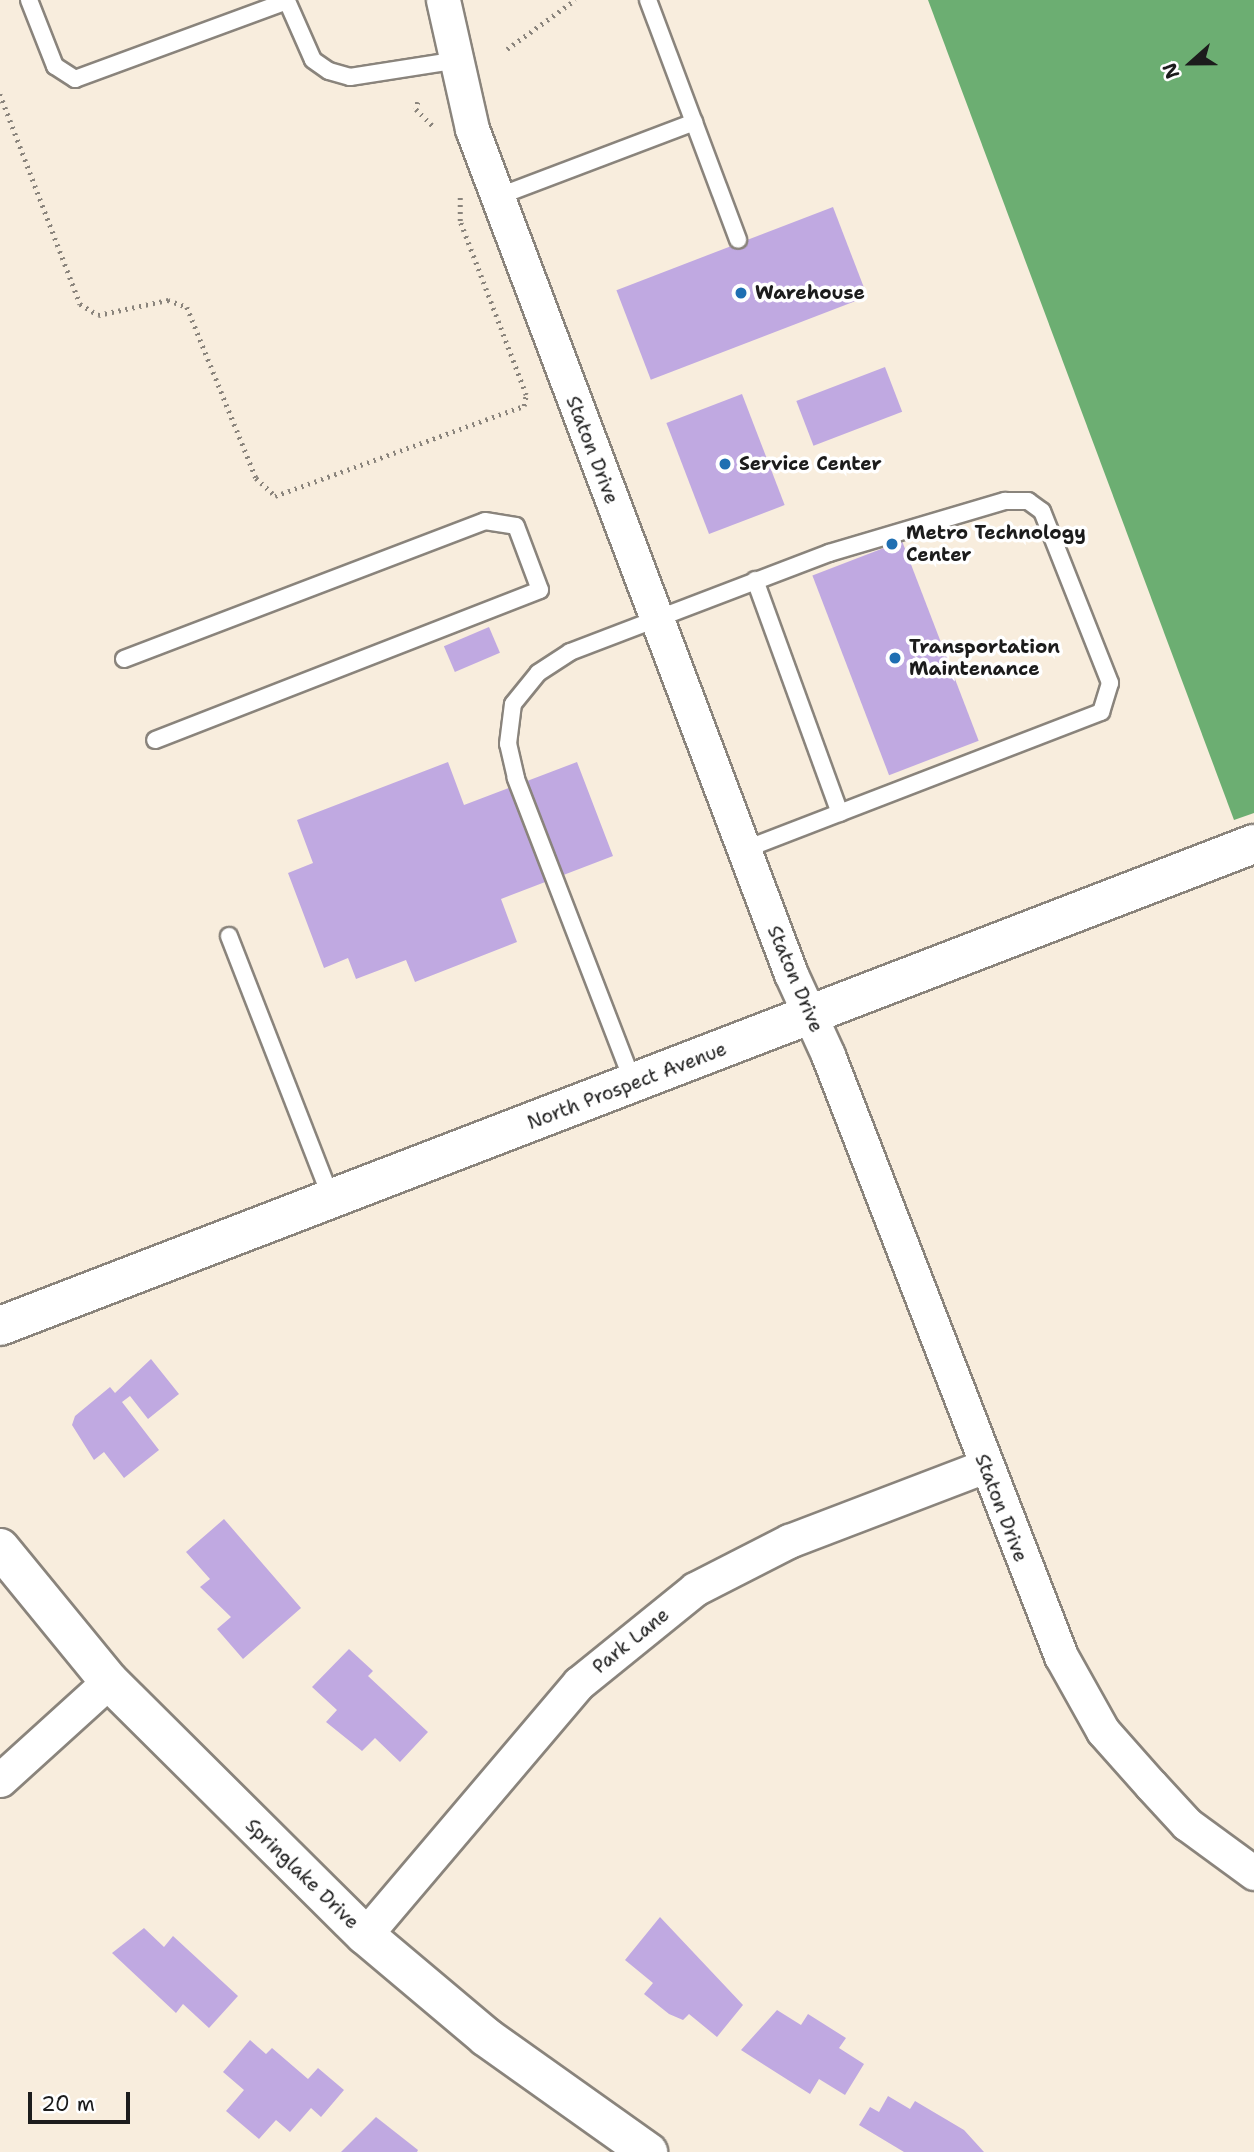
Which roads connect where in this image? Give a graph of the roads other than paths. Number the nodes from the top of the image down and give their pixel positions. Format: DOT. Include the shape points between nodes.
graph roads {
  1 [pos="29,0"];
  2 [pos="648,0"];
  3 [pos="447,10"];
  4 [pos="459,60"];
  5 [pos="694,122"];
  6 [pos="497,197"];
  7 [pos="738,240"];
  8 [pos="755,580"];
  9 [pos="656,619"];
  10 [pos="124,659"];
  11 [pos="155,740"];
  12 [pos="840,813"];
  13 [pos="1254,844"];
  14 [pos="744,850"];
  15 [pos="229,936"];
  16 [pos="809,1015"];
  17 [pos="634,1084"];
  18 [pos="331,1198"];
  19 [pos="0,1326"];
  20 [pos="985,1466"];
  21 [pos="0,1548"];
  22 [pos="109,1681"];
  23 [pos="0,1780"];
  24 [pos="1254,1873"];
  25 [pos="365,1934"];
  26 [pos="648,2152"];
  1 -- 4 [label="lane" via="55,66 75,79 287,1 313,60 329,72 350,77"];
  2 -- 5 [label="lane"];
  3 -- 4 [label="street, Staton Drive"];
  4 -- 6 [label="street, Staton Drive" via="471,129"];
  5 -- 6 [label="lane"];
  5 -- 7 [label="lane"];
  6 -- 9 [label="street, Staton Drive"];
  8 -- 9 [label="lane"];
  8 -- 12 [label="lane"];
  8 -- 12 [label="lane" via="969,511 1028,501 1042,512 1110,683 1111,698 1101,712"];
  9 -- 14 [label="street, Staton Drive"];
  9 -- 17 [label="lane" via="570,652 538,673 513,704 508,744"];
  10 -- 11 [label="lane" via="485,521 516,526 521,539 540,590"];
  12 -- 14 [label="lane"];
  13 -- 16 [label="street, North Prospect Avenue"];
  14 -- 16 [label="street, Staton Drive"];
  15 -- 18 [label="lane"];
  16 -- 17 [label="street, North Prospect Avenue"];
  16 -- 20 [label="street, Staton Drive"];
  17 -- 18 [label="street, North Prospect Avenue"];
  18 -- 19 [label="street, North Prospect Avenue"];
  20 -- 24 [label="street, Staton Drive" via="1078,1694 1187,1824"];
  20 -- 25 [label="street, Park Lane" via="789,1541 695,1589 579,1683"];
  21 -- 22 [label="street, Springlake Drive"];
  22 -- 23 [label="street"];
  22 -- 25 [label="street, Springlake Drive"];
  25 -- 26 [label="street, Springlake Drive" via="486,2037"];
}
